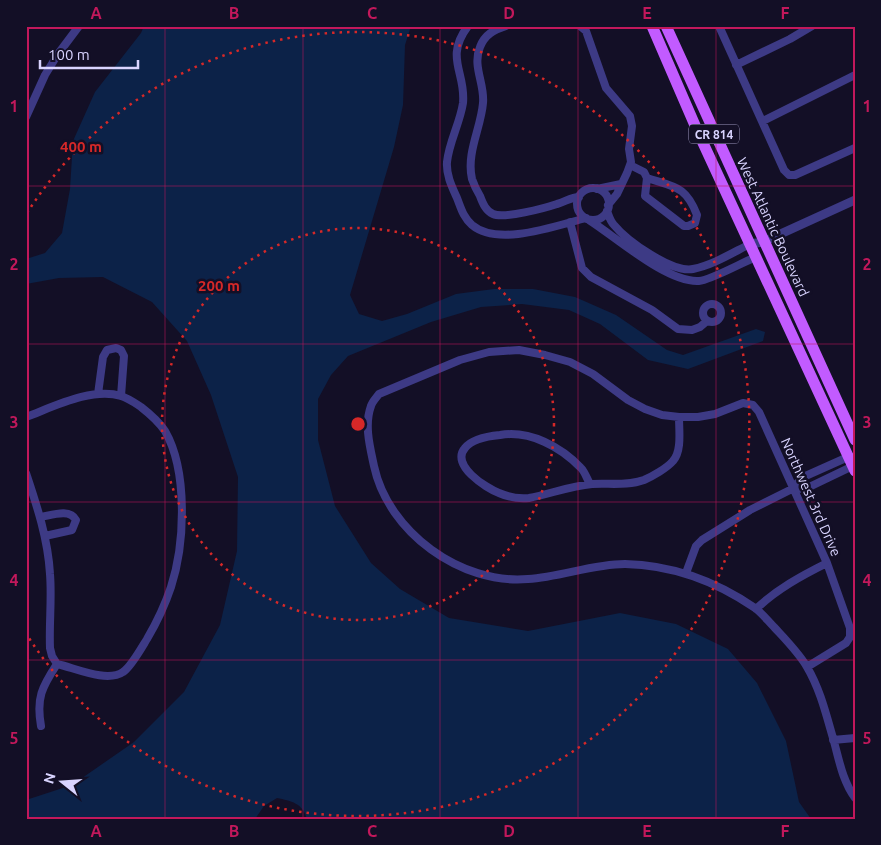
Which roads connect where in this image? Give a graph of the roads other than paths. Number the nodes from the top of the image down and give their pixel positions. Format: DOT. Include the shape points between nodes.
graph roads {
  1 [pos="79,26"];
  2 [pos="468,26"];
  3 [pos="506,26"];
  4 [pos="580,26"];
  5 [pos="652,26"];
  6 [pos="666,26"];
  7 [pos="719,26"];
  8 [pos="812,26"];
  9 [pos="736,65"];
  10 [pos="855,76"];
  11 [pos="26,116"];
  12 [pos="763,122"];
  13 [pos="855,148"];
  14 [pos="630,165"];
  15 [pos="647,178"];
  16 [pos="622,184"];
  17 [pos="597,189"];
  18 [pos="855,200"];
  19 [pos="578,204"];
  20 [pos="607,208"];
  21 [pos="588,219"];
  22 [pos="571,222"];
  23 [pos="763,242"];
  24 [pos="750,244"];
  25 [pos="756,257"];
  26 [pos="708,321"];
  27 [pos="98,394"];
  28 [pos="121,396"];
  29 [pos="26,417"];
  30 [pos="679,417"];
  31 [pos="855,440"];
  32 [pos="853,463"];
  33 [pos="26,473"];
  34 [pos="590,484"];
  35 [pos="794,488"];
  36 [pos="41,517"];
  37 [pos="45,536"];
  38 [pos="826,563"];
  39 [pos="686,573"];
  40 [pos="756,609"];
  41 [pos="57,664"];
  42 [pos="807,667"];
  43 [pos="41,726"];
  44 [pos="855,738"];
  45 [pos="833,740"];
  46 [pos="855,798"];
  1 -- 11 [label="street" via="45,75"];
  2 -- 22 [label="street" via="457,46 463,101 447,161 447,172 462,213 481,230 502,236"];
  3 -- 19 [label="street" via="485,37 479,48 477,64 483,104 472,150 472,179 483,205 499,216 558,204 573,197"];
  4 -- 14 [label="street" via="586,32 606,88 630,116"];
  5 -- 24 [label="main road, West Atlantic Boulevard / CR 814"];
  6 -- 23 [label="main road, West Atlantic Boulevard / CR 814"];
  7 -- 9 [label="street"];
  8 -- 9 [label="street"];
  9 -- 12 [label="street"];
  10 -- 12 [label="street"];
  12 -- 13 [label="street" via="789,175"];
  14 -- 15 [label="street" via="644,172"];
  14 -- 16 [label="street"];
  15 -- 15 [label="street" via="645,196 684,226 695,223 697,215 687,194"];
  16 -- 17 [label="street"];
  16 -- 20 [label="street"];
  17 -- 19 [label="street" via="586,190"];
  17 -- 20 [label="street, West Atlantic Boulevard" via="605,195"];
  18 -- 23 [label="street"];
  19 -- 21 [label="street, West Atlantic Boulevard"];
  19 -- 22 [label="street"];
  20 -- 21 [label="street" via="601,217"];
  20 -- 24 [label="street, West Atlantic Boulevard" via="612,223 643,251 683,269 692,269"];
  21 -- 22 [label="street"];
  21 -- 25 [label="street, West Atlantic Boulevard" via="644,259 666,272 690,280 704,280"];
  22 -- 26 [label="street" via="582,268 591,277 652,310 678,329 692,330"];
  23 -- 24 [label="street"];
  23 -- 25 [label="street"];
  23 -- 31 [label="main road, West Atlantic Boulevard / CR 814"];
  24 -- 25 [label="main road, West Atlantic Boulevard / CR 814"];
  25 -- 32 [label="main road, West Atlantic Boulevard / CR 814"];
  27 -- 28 [label="street"];
  27 -- 28 [label="street" via="103,357 107,350 116,348 124,356"];
  27 -- 29 [label="street"];
  28 -- 41 [label="street" via="151,414 164,431 172,450 181,496 178,559 158,620 124,672 102,676"];
  30 -- 34 [label="street" via="677,456 671,464 644,480"];
  30 -- 35 [label="street, Northwest 3rd Drive" via="716,414 743,403 753,405"];
  30 -- 39 [label="street" via="645,409 570,362 519,350 489,352 460,360 380,394 371,404 368,419 369,443 384,495 416,538 443,558 497,578 526,580 624,564"];
  32 -- 35 [label="street" via="805,489"];
  32 -- 35 [label="street" via="802,478"];
  33 -- 36 [label="street"];
  34 -- 34 [label="street" via="581,468 550,444 534,437 501,434 483,438 465,448 462,455 463,464 476,480 513,497 528,498"];
  35 -- 38 [label="street, Northwest 3rd Drive"];
  35 -- 39 [label="street" via="702,540 696,546"];
  36 -- 37 [label="street"];
  36 -- 37 [label="street" via="69,514 76,520 72,530"];
  37 -- 41 [label="street" via="50,574 50,648"];
  38 -- 40 [label="street" via="772,594"];
  38 -- 42 [label="street, Northwest 3rd Drive" via="850,628 850,637 846,644"];
  39 -- 40 [label="street"];
  40 -- 42 [label="street"];
  41 -- 43 [label="street" via="43,686 38,709"];
  42 -- 45 [label="street" via="821,697"];
  44 -- 45 [label="street"];
  45 -- 46 [label="street" via="850,792"];
}
